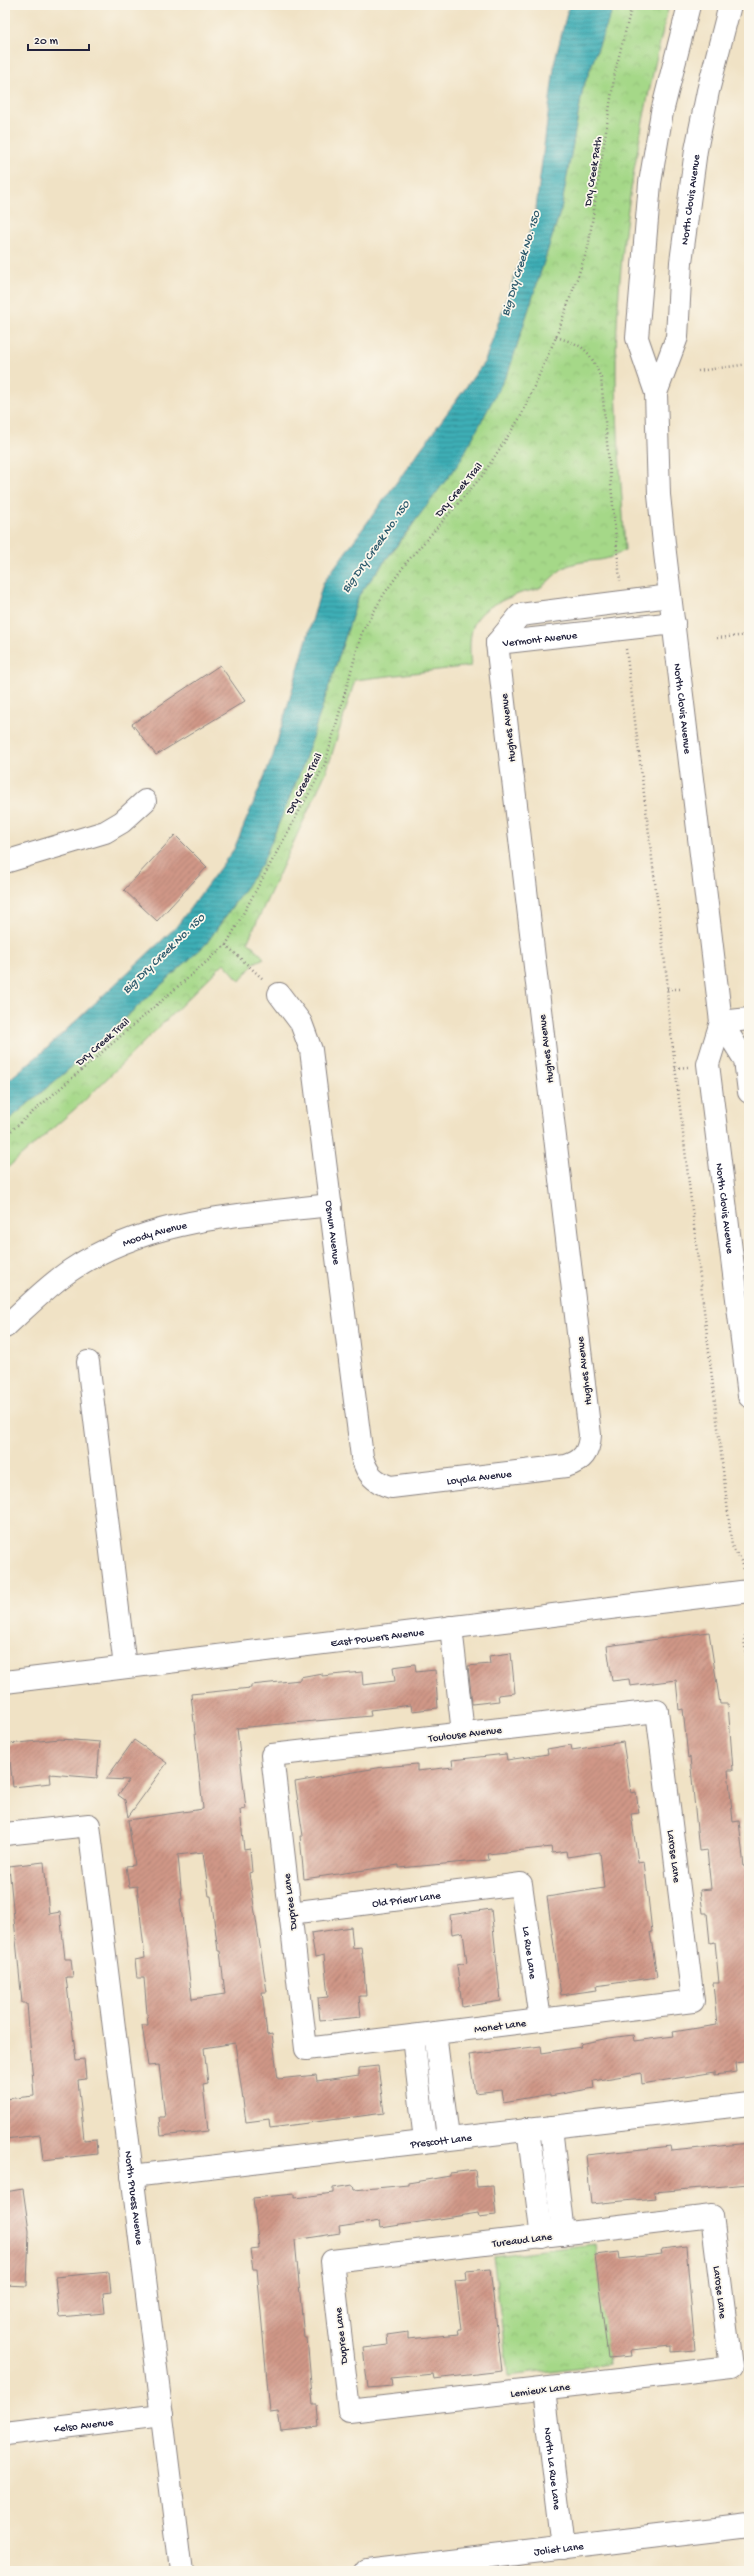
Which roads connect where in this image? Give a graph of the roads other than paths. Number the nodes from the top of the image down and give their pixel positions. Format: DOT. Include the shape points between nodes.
graph roads {
  1 [pos="689,5"];
  2 [pos="730,5"];
  3 [pos="656,393"];
  4 [pos="670,596"];
  5 [pos="674,623"];
  6 [pos="497,643"];
  7 [pos="145,801"];
  8 [pos="5,862"];
  9 [pos="280,994"];
  10 [pos="749,1020"];
  11 [pos="721,1022"];
  12 [pos="749,1092"];
  13 [pos="331,1205"];
  14 [pos="5,1327"];
  15 [pos="745,1329"];
  16 [pos="88,1362"];
  17 [pos="749,1396"];
  18 [pos="586,1455"];
  19 [pos="372,1478"];
  20 [pos="749,1591"];
  21 [pos="451,1628"];
  22 [pos="125,1667"];
  23 [pos="5,1682"];
  24 [pos="657,1711"];
  25 [pos="463,1733"];
  26 [pos="272,1755"];
  27 [pos="5,1834"];
  28 [pos="521,1884"];
  29 [pos="290,1913"];
  30 [pos="693,2002"];
  31 [pos="540,2020"];
  32 [pos="435,2033"];
  33 [pos="413,2036"];
  34 [pos="306,2049"];
  35 [pos="749,2104"];
  36 [pos="551,2127"];
  37 [pos="528,2130"];
  38 [pos="448,2138"];
  39 [pos="425,2141"];
  40 [pos="132,2176"];
  41 [pos="712,2216"];
  42 [pos="552,2235"];
  43 [pos="332,2261"];
  44 [pos="731,2367"];
  45 [pos="544,2389"];
  46 [pos="349,2411"];
  47 [pos="162,2415"];
  48 [pos="5,2434"];
  49 [pos="749,2526"];
  50 [pos="563,2548"];
  51 [pos="181,2571"];
  52 [pos="367,2571"];
  1 -- 3 [label="street, North Clovis Avenue" via="662,112 650,183 642,257 636,338"];
  2 -- 3 [label="street, North Clovis Avenue" via="696,150 681,262 677,337"];
  3 -- 4 [label="street, North Clovis Avenue" via="659,495"];
  4 -- 5 [label="street, North Clovis Avenue"];
  4 -- 6 [label="street, Vermont Avenue" via="520,615"];
  5 -- 6 [label="street, Vermont Avenue"];
  5 -- 11 [label="street, North Clovis Avenue"];
  6 -- 18 [label="street, Hughes Avenue" via="590,1435"];
  7 -- 8 [label="street" via="122,822 105,832"];
  9 -- 13 [label="street, Osmun Avenue" via="301,1023 311,1050"];
  10 -- 11 [label="street"];
  11 -- 12 [label="street, North Clovis Avenue" via="745,1060"];
  11 -- 15 [label="street, North Clovis Avenue" via="708,1064"];
  13 -- 14 [label="street, Moody Avenue" via="199,1220 132,1239 71,1270"];
  13 -- 19 [label="street, Osmun Avenue" via="362,1457"];
  15 -- 17 [label="street, North Clovis Avenue"];
  16 -- 22 [label="street"];
  18 -- 19 [label="street, Loyola Avenue" via="577,1463 566,1466 391,1487"];
  20 -- 21 [label="street, East Powers Avenue"];
  21 -- 22 [label="street, East Powers Avenue"];
  21 -- 25 [label="street"];
  22 -- 23 [label="street, East Powers Avenue"];
  24 -- 25 [label="street, Toulouse Avenue"];
  24 -- 30 [label="street, Larose Lane"];
  25 -- 26 [label="street, Toulouse Avenue"];
  26 -- 29 [label="street, Dupree Lane"];
  27 -- 40 [label="street, North Pruess Avenue" via="89,1825"];
  28 -- 29 [label="street, Old Prieur Lane"];
  28 -- 31 [label="street, La Rue Lane"];
  29 -- 34 [label="street, Dupree Lane"];
  30 -- 31 [label="street, Monet Lane"];
  31 -- 32 [label="street, Monet Lane"];
  32 -- 33 [label="street, Monet Lane"];
  32 -- 38 [label="street"];
  33 -- 34 [label="street, Monet Lane"];
  33 -- 39 [label="street"];
  35 -- 36 [label="street, Prescott Lane"];
  36 -- 37 [label="street, Prescott Lane"];
  36 -- 42 [label="street"];
  37 -- 38 [label="street, Prescott Lane"];
  37 -- 42 [label="street"];
  38 -- 39 [label="street, Prescott Lane"];
  39 -- 40 [label="street, Prescott Lane"];
  40 -- 47 [label="street, North Pruess Avenue"];
  41 -- 42 [label="street, Tureaud Lane"];
  41 -- 44 [label="street, Larose Lane"];
  42 -- 43 [label="street, Tureaud Lane"];
  43 -- 46 [label="street, Dupree Lane"];
  44 -- 45 [label="street, Lemieux Lane"];
  45 -- 46 [label="street, Lemieux Lane"];
  45 -- 50 [label="street, North La Rue Lane"];
  47 -- 48 [label="street, Kelso Avenue"];
  47 -- 51 [label="street, North Pruess Avenue"];
  49 -- 50 [label="street, Joliet Lane"];
  50 -- 52 [label="street, Joliet Lane"];
}
